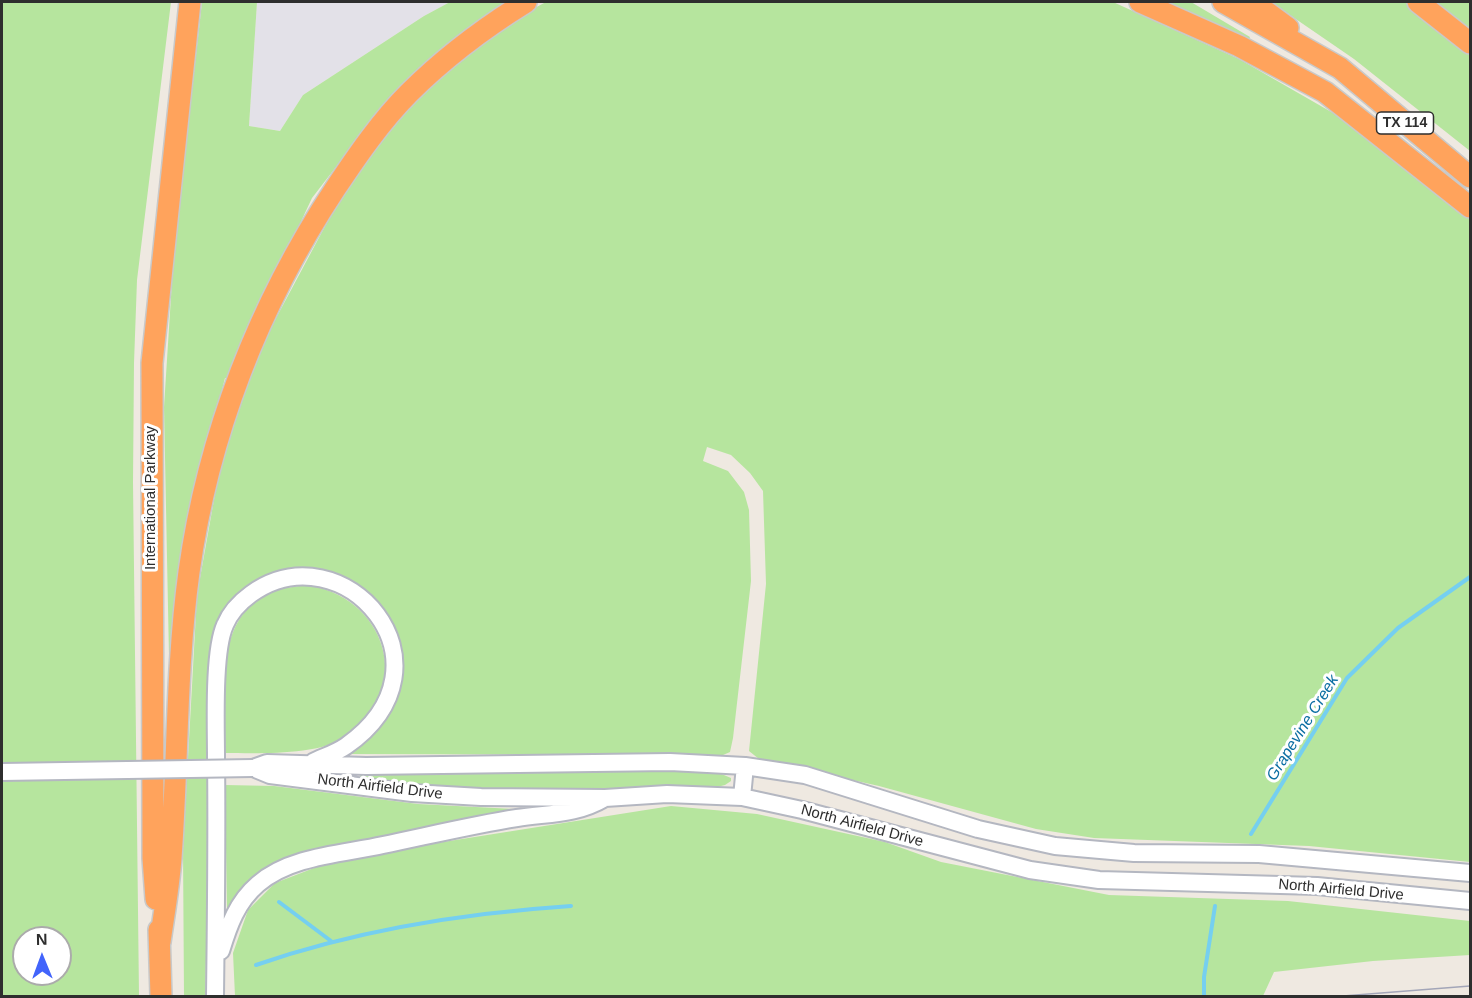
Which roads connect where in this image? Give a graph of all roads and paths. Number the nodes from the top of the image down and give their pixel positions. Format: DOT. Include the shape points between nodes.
graph roads {
  1 [pos="190,2"];
  2 [pos="526,2"];
  3 [pos="1140,2"];
  4 [pos="1223,2"];
  5 [pos="1253,2"];
  6 [pos="1418,2"];
  7 [pos="1470,43"];
  8 [pos="1340,68"];
  9 [pos="1470,177"];
  10 [pos="1470,207"];
  11 [pos="306,764"];
  12 [pos="745,766"];
  13 [pos="253,768"];
  14 [pos="2,772"];
  15 [pos="742,797"];
  16 [pos="605,798"];
  17 [pos="1470,873"];
  18 [pos="1470,901"];
  19 [pos="160,942"];
  20 [pos="216,969"];
  21 [pos="161,996"];
  22 [pos="215,996"];
  1 -- 19 [label="highway, International Parkway" via="152,363 153,858"];
  2 -- 19 [label="highway" via="476,35 408,94 361,151 293,258 237,379 207,476 192,555 183,632 171,860"];
  3 -- 10 [label="highway" via="1239,46 1325,92"];
  4 -- 8 [label="highway, TX 114"];
  5 -- 8 [label="highway"];
  6 -- 7 [label="highway"];
  8 -- 9 [label="highway, TX 114"];
  11 -- 12 [label="main road, North Airfield Drive" via="670,762"];
  11 -- 13 [label="main road, North Airfield Drive" via="267,763"];
  11 -- 20 [label="main road" via="344,748 364,732 385,703 395,670 389,635 382,621 362,598 318,578 272,583 238,605 225,626 216,698"];
  12 -- 15 [label="main road"];
  12 -- 17 [label="main road, North Airfield Drive" via="805,775 978,829 1055,846 1134,853 1259,855"];
  13 -- 14 [label="main road, North Airfield Drive, bridge"];
  13 -- 16 [label="main road, North Airfield Drive" via="270,776 412,793"];
  15 -- 16 [label="main road, North Airfield Drive" via="667,794"];
  15 -- 18 [label="main road, North Airfield Drive" via="1030,870 1099,880 1317,886"];
  16 -- 20 [label="main road" via="586,809 430,835 297,863 275,872 257,884 237,908"];
  19 -- 21 [label="highway, International Parkway"];
  20 -- 22 [label="main road"];
}
